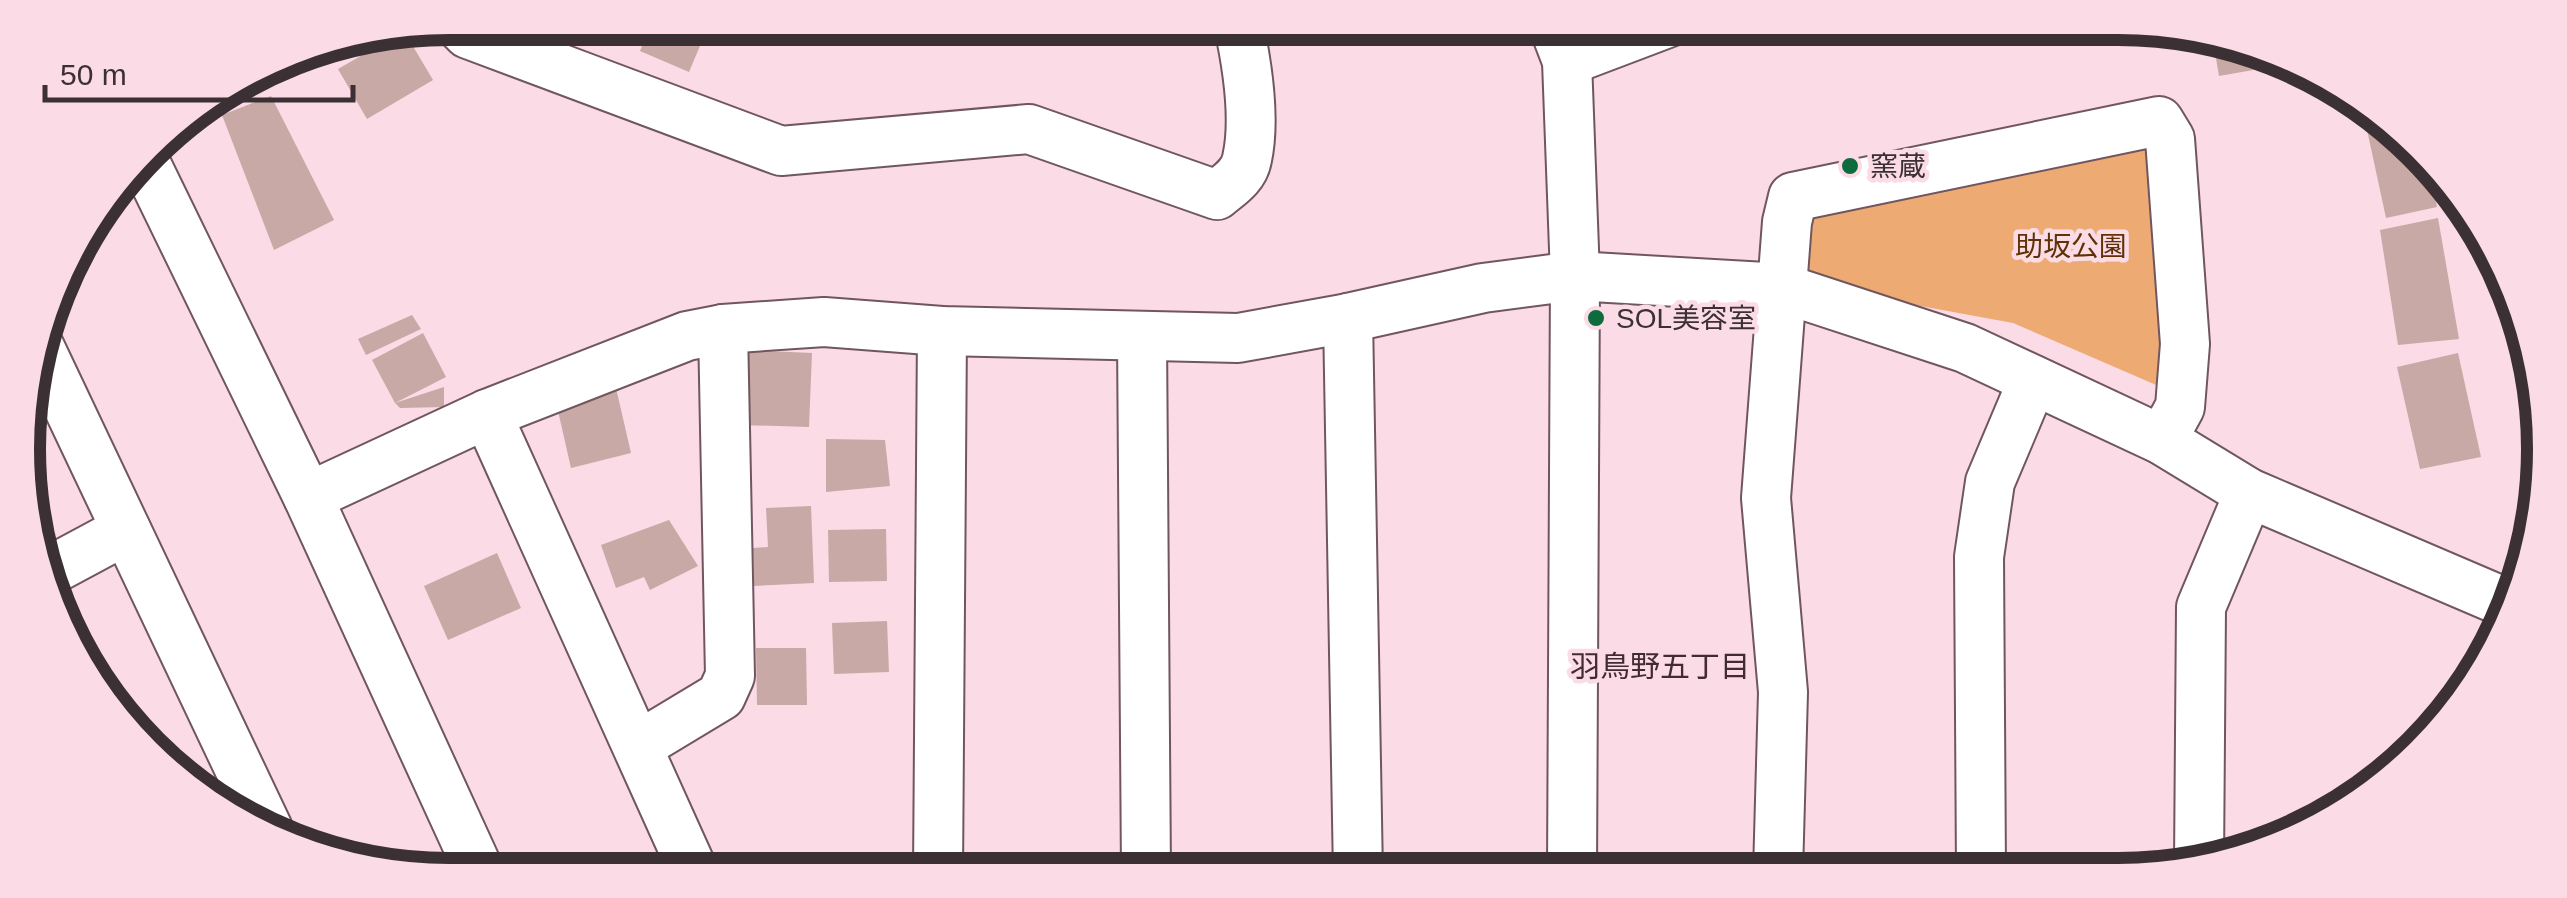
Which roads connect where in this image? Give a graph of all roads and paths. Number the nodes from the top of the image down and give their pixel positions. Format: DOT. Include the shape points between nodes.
graph roads {
  1 [pos="484,40"];
  2 [pos="1242,40"];
  3 [pos="1559,42"];
  4 [pos="149,171"];
  5 [pos="1576,276"];
  6 [pos="1782,288"];
  7 [pos="1348,318"];
  8 [pos="723,329"];
  9 [pos="942,331"];
  10 [pos="1142,336"];
  11 [pos="49,366"];
  12 [pos="2032,380"];
  13 [pos="488,414"];
  14 [pos="2162,440"];
  15 [pos="2249,493"];
  16 [pos="308,497"];
  17 [pos="126,530"];
  18 [pos="58,567"];
  19 [pos="2498,600"];
  20 [pos="638,746"];
  21 [pos="260,811"];
  22 [pos="2200,850"];
  23 [pos="472,858"];
  24 [pos="687,858"];
  25 [pos="938,858"];
  26 [pos="1146,858"];
  27 [pos="1358,858"];
  28 [pos="1572,858"];
  29 [pos="1778,858"];
  30 [pos="1981,858"];
  1 -- 2 [label="street" via="781,151 1029,129 1217,195 1247,161 1250,80"];
  3 -- 5 [label="street"];
  4 -- 16 [label="street"];
  5 -- 6 [label="street"];
  5 -- 7 [label="street"];
  5 -- 28 [label="street"];
  6 -- 12 [label="street" via="1965,348"];
  6 -- 14 [label="street" via="1793,197 2160,121 2170,139 2185,344 2180,407"];
  6 -- 29 [label="street" via="1766,498 1783,692"];
  7 -- 10 [label="street" via="1238,338"];
  7 -- 27 [label="street"];
  8 -- 9 [label="street" via="824,322"];
  8 -- 13 [label="street" via="686,336"];
  8 -- 20 [label="street" via="730,676 721,696"];
  9 -- 10 [label="street"];
  9 -- 25 [label="street"];
  10 -- 26 [label="street"];
  11 -- 17 [label="street"];
  12 -- 14 [label="street"];
  12 -- 30 [label="street" via="1990,482 1979,557"];
  13 -- 16 [label="street"];
  13 -- 20 [label="street"];
  14 -- 15 [label="street"];
  15 -- 19 [label="street"];
  15 -- 22 [label="street" via="2201,608"];
  16 -- 23 [label="street"];
  17 -- 18 [label="street"];
  17 -- 21 [label="street"];
  20 -- 24 [label="street"];
}
